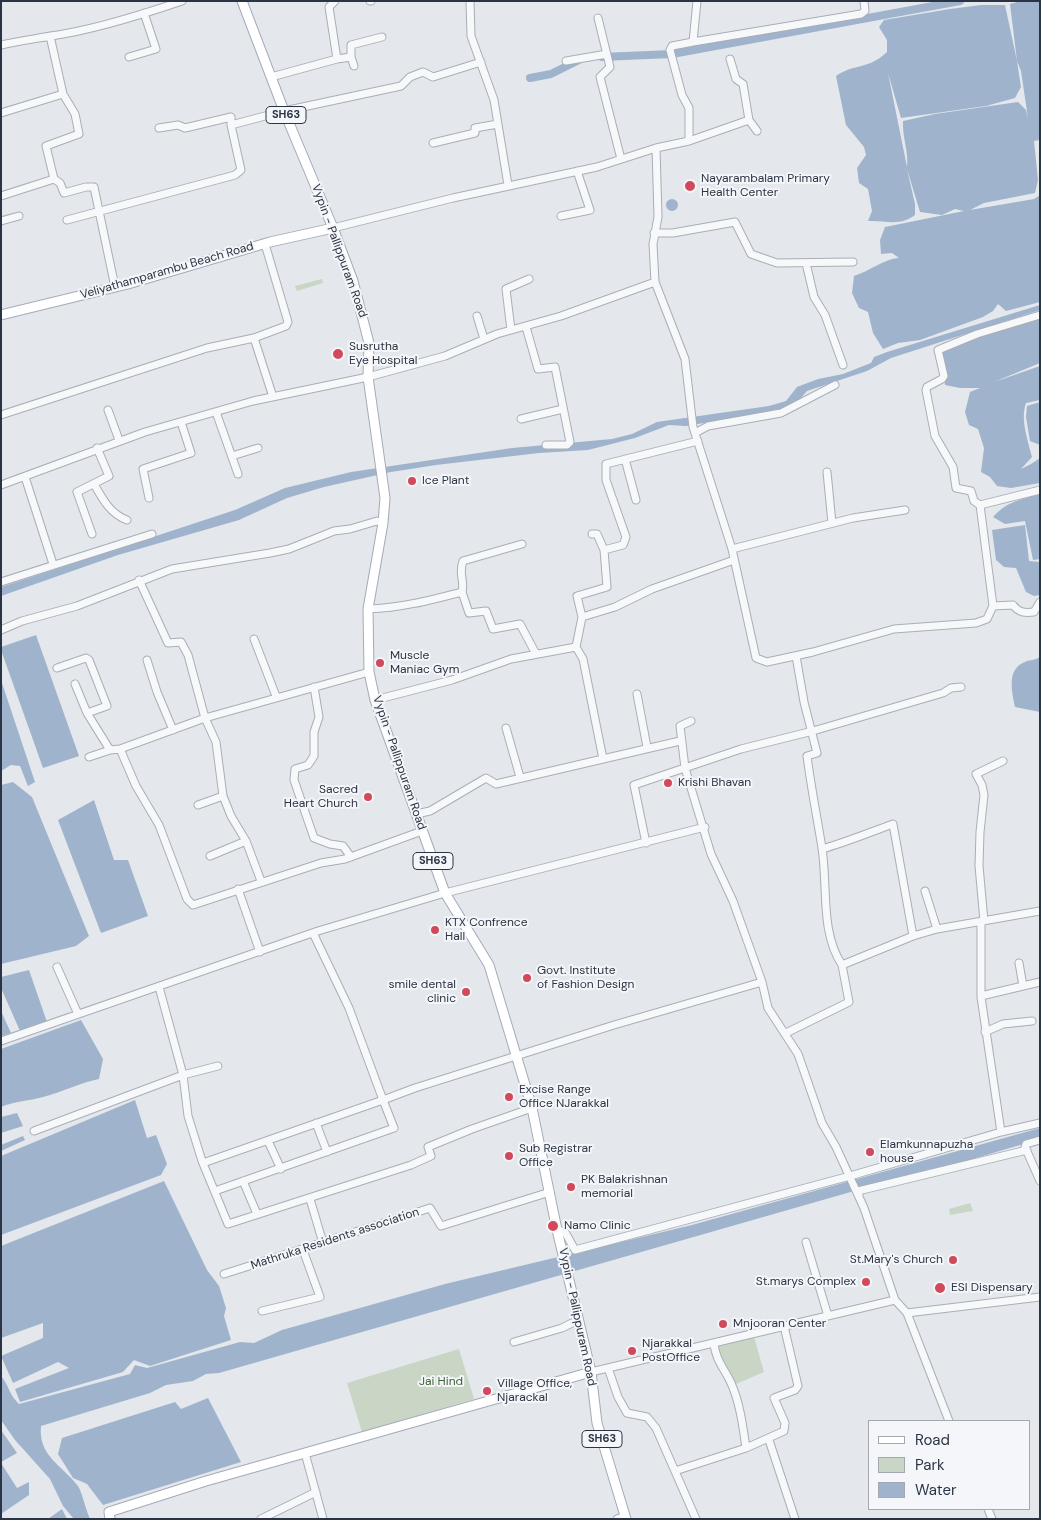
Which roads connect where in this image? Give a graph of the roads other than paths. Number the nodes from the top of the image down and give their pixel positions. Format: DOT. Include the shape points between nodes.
graph roads {
  1 [pos="182,1"];
  2 [pos="242,1"];
  3 [pos="335,1"];
  4 [pos="470,1"];
  5 [pos="697,1"];
  6 [pos="864,1"];
  7 [pos="173,3"];
  8 [pos="144,13"];
  9 [pos="598,18"];
  10 [pos="50,36"];
  11 [pos="382,37"];
  12 [pos="693,42"];
  13 [pos="1,45"];
  14 [pos="606,54"];
  15 [pos="351,57"];
  16 [pos="130,58"];
  17 [pos="336,60"];
  18 [pos="730,60"];
  19 [pos="566,61"];
  20 [pos="481,62"];
  21 [pos="354,66"];
  22 [pos="271,77"];
  23 [pos="63,94"];
  24 [pos="284,111"];
  25 [pos="1,112"];
  26 [pos="749,120"];
  27 [pos="498,124"];
  28 [pos="231,125"];
  29 [pos="159,128"];
  30 [pos="757,131"];
  31 [pos="689,141"];
  32 [pos="433,143"];
  33 [pos="656,148"];
  34 [pos="621,159"];
  35 [pos="577,171"];
  36 [pos="54,179"];
  37 [pos="508,185"];
  38 [pos="1,196"];
  39 [pos="99,211"];
  40 [pos="19,216"];
  41 [pos="561,216"];
  42 [pos="67,220"];
  43 [pos="1,221"];
  44 [pos="333,228"];
  45 [pos="654,233"];
  46 [pos="265,244"];
  47 [pos="852,262"];
  48 [pos="806,263"];
  49 [pos="529,279"];
  50 [pos="655,282"];
  51 [pos="115,287"];
  52 [pos="1,315"];
  53 [pos="1040,315"];
  54 [pos="477,316"];
  55 [pos="526,327"];
  56 [pos="511,330"];
  57 [pos="254,338"];
  58 [pos="484,339"];
  59 [pos="843,365"];
  60 [pos="368,377"];
  61 [pos="835,386"];
  62 [pos="273,397"];
  63 [pos="563,409"];
  64 [pos="108,410"];
  65 [pos="216,412"];
  66 [pos="1,415"];
  67 [pos="521,419"];
  68 [pos="181,422"];
  69 [pos="694,430"];
  70 [pos="119,440"];
  71 [pos="698,441"];
  72 [pos="546,445"];
  73 [pos="97,448"];
  74 [pos="258,448"];
  75 [pos="232,456"];
  76 [pos="625,459"];
  77 [pos="827,472"];
  78 [pos="238,474"];
  79 [pos="26,477"];
  80 [pos="94,484"];
  81 [pos="1,485"];
  82 [pos="1040,490"];
  83 [pos="149,498"];
  84 [pos="636,500"];
  85 [pos="980,505"];
  86 [pos="905,510"];
  87 [pos="127,520"];
  88 [pos="383,523"];
  89 [pos="832,523"];
  90 [pos="92,534"];
  91 [pos="152,534"];
  92 [pos="592,534"];
  93 [pos="522,544"];
  94 [pos="732,549"];
  95 [pos="604,550"];
  96 [pos="734,560"];
  97 [pos="53,564"];
  98 [pos="139,580"];
  99 [pos="1,582"];
  100 [pos="462,592"];
  101 [pos="1040,602"];
  102 [pos="992,606"];
  103 [pos="368,609"];
  104 [pos="582,617"];
  105 [pos="1,630"];
  106 [pos="254,639"];
  107 [pos="576,647"];
  108 [pos="536,654"];
  109 [pos="796,656"];
  110 [pos="147,660"];
  111 [pos="57,668"];
  112 [pos="369,672"];
  113 [pos="76,684"];
  114 [pos="314,686"];
  115 [pos="960,687"];
  116 [pos="637,694"];
  117 [pos="276,696"];
  118 [pos="375,700"];
  119 [pos="87,713"];
  120 [pos="205,718"];
  121 [pos="691,721"];
  122 [pos="506,728"];
  123 [pos="173,730"];
  124 [pos="813,731"];
  125 [pos="680,741"];
  126 [pos="647,747"];
  127 [pos="120,749"];
  128 [pos="110,750"];
  129 [pos="89,757"];
  130 [pos="603,759"];
  131 [pos="1003,761"];
  132 [pos="685,768"];
  133 [pos="520,777"];
  134 [pos="223,796"];
  135 [pos="198,805"];
  136 [pos="416,814"];
  137 [pos="704,827"];
  138 [pos="422,831"];
  139 [pos="246,841"];
  140 [pos="646,843"];
  141 [pos="822,849"];
  142 [pos="210,856"];
  143 [pos="351,857"];
  144 [pos="261,882"];
  145 [pos="238,890"];
  146 [pos="924,891"];
  147 [pos="445,893"];
  148 [pos="1040,911"];
  149 [pos="982,921"];
  150 [pos="937,929"];
  151 [pos="313,933"];
  152 [pos="913,936"];
  153 [pos="260,952"];
  154 [pos="1020,963"];
  155 [pos="842,965"];
  156 [pos="57,967"];
  157 [pos="762,982"];
  158 [pos="1040,982"];
  159 [pos="1023,986"];
  160 [pos="159,987"];
  161 [pos="981,996"];
  162 [pos="78,1014"];
  163 [pos="1032,1020"];
  164 [pos="985,1032"];
  165 [pos="786,1033"];
  166 [pos="1,1041"];
  167 [pos="517,1056"];
  168 [pos="218,1066"];
  169 [pos="183,1075"];
  170 [pos="383,1100"];
  171 [pos="532,1108"];
  172 [pos="316,1123"];
  173 [pos="1040,1123"];
  174 [pos="34,1131"];
  175 [pos="1001,1132"];
  176 [pos="1040,1140"];
  177 [pos="268,1141"];
  178 [pos="1027,1150"];
  179 [pos="327,1152"];
  180 [pos="203,1163"];
  181 [pos="280,1169"];
  182 [pos="850,1176"];
  183 [pos="243,1181"];
  184 [pos="1040,1181"];
  185 [pos="215,1191"];
  186 [pos="550,1192"];
  187 [pos="310,1199"];
  188 [pos="864,1208"];
  189 [pos="256,1214"];
  190 [pos="557,1230"];
  191 [pos="323,1242"];
  192 [pos="806,1242"];
  193 [pos="303,1250"];
  194 [pos="224,1274"];
  195 [pos="1040,1297"];
  196 [pos="895,1300"];
  197 [pos="262,1311"];
  198 [pos="906,1313"];
  199 [pos="828,1316"];
  200 [pos="572,1323"];
  201 [pos="784,1326"];
  202 [pos="514,1342"];
  203 [pos="714,1344"];
  204 [pos="608,1368"];
  205 [pos="591,1372"];
  206 [pos="949,1420"];
  207 [pos="769,1440"];
  208 [pos="746,1448"];
  209 [pos="305,1453"];
  210 [pos="675,1471"];
  211 [pos="316,1492"];
  212 [pos="622,1518"];
  213 [pos="110,1519"];
  214 [pos="261,1519"];
  215 [pos="324,1519"];
  216 [pos="696,1519"];
  217 [pos="795,1519"];
  1 -- 7 [label="street"];
  2 -- 22 [label="main road, Vypin - Pallippuram Road / SH63"];
  3 -- 17 [label="street" via="329,7"];
  4 -- 20 [label="street" via="471,36"];
  5 -- 12 [label="street"];
  6 -- 12 [label="street" via="861,14"];
  7 -- 8 [label="street"];
  8 -- 10 [label="street"];
  8 -- 16 [label="street" via="156,50"];
  9 -- 14 [label="street"];
  10 -- 13 [label="street"];
  10 -- 23 [label="street"];
  11 -- 15 [label="street" via="351,46"];
  12 -- 31 [label="street" via="672,46 670,54 689,108"];
  14 -- 19 [label="street"];
  14 -- 34 [label="street" via="610,67 600,77"];
  15 -- 17 [label="street"];
  15 -- 21 [label="street"];
  17 -- 22 [label="street"];
  18 -- 26 [label="street" via="736,79 743,84"];
  20 -- 24 [label="street" via="433,77 423,72 410,77 401,86"];
  20 -- 27 [label="street"];
  22 -- 24 [label="main road, Vypin - Pallippuram Road / SH63"];
  23 -- 25 [label="street"];
  23 -- 36 [label="street" via="75,114 79,134 46,146"];
  24 -- 28 [label="street"];
  24 -- 44 [label="main road, Vypin - Pallippuram Road / SH63"];
  26 -- 30 [label="street"];
  26 -- 31 [label="street"];
  27 -- 32 [label="street"];
  27 -- 37 [label="street"];
  28 -- 29 [label="street" via="230,117 185,128 178,125"];
  28 -- 39 [label="street" via="241,164 241,170 235,175"];
  31 -- 33 [label="street"];
  33 -- 34 [label="street"];
  33 -- 45 [label="street" via="658,217"];
  34 -- 35 [label="street"];
  35 -- 37 [label="street"];
  35 -- 41 [label="street" via="590,210"];
  36 -- 38 [label="street"];
  36 -- 39 [label="street" via="60,183 64,193 94,187"];
  37 -- 44 [label="street"];
  39 -- 42 [label="street"];
  39 -- 51 [label="street"];
  40 -- 43 [label="street"];
  44 -- 46 [label="main road, Veliyathamparambu Beach Road"];
  44 -- 60 [label="main road, Vypin - Pallippuram Road / SH63" via="362,312 369,343"];
  45 -- 48 [label="street" via="673,233 734,222 751,254 777,263"];
  45 -- 50 [label="street"];
  46 -- 51 [label="main road, Veliyathamparambu Beach Road"];
  46 -- 57 [label="street" via="288,322 286,326"];
  47 -- 48 [label="street"];
  48 -- 59 [label="street" via="814,297 825,315"];
  49 -- 56 [label="street" via="506,289"];
  50 -- 55 [label="street"];
  50 -- 69 [label="street" via="685,358"];
  51 -- 52 [label="main road, Veliyathamparambu Beach Road"];
  53 -- 85 [label="street" via="976,334 938,350 944,376 926,390 935,436 953,467 956,488 971,491 974,501"];
  54 -- 58 [label="street"];
  55 -- 56 [label="street"];
  55 -- 63 [label="street" via="538,369 555,366"];
  56 -- 58 [label="street"];
  57 -- 62 [label="street"];
  57 -- 66 [label="street" via="207,348"];
  58 -- 60 [label="street" via="445,356"];
  60 -- 62 [label="street"];
  60 -- 88 [label="main road, Vypin - Pallippuram Road / SH63" via="372,419 381,459 385,498"];
  61 -- 69 [label="street" via="781,413"];
  62 -- 65 [label="street"];
  63 -- 67 [label="street"];
  63 -- 72 [label="street" via="570,442 567,445"];
  64 -- 70 [label="street"];
  65 -- 68 [label="street"];
  65 -- 75 [label="street"];
  68 -- 70 [label="street"];
  68 -- 83 [label="street" via="191,453 144,469"];
  69 -- 71 [label="street"];
  70 -- 73 [label="street"];
  71 -- 76 [label="street"];
  71 -- 94 [label="street"];
  73 -- 79 [label="street"];
  73 -- 80 [label="street" via="109,476"];
  74 -- 75 [label="street"];
  75 -- 78 [label="street"];
  76 -- 84 [label="street"];
  76 -- 95 [label="street" via="606,464 606,480 626,537 623,545"];
  77 -- 89 [label="street"];
  79 -- 81 [label="street"];
  79 -- 97 [label="street"];
  80 -- 87 [label="street" via="105,502 119,517"];
  80 -- 90 [label="street" via="77,492"];
  82 -- 85 [label="street"];
  85 -- 102 [label="street"];
  86 -- 89 [label="street"];
  88 -- 98 [label="street" via="377,521 334,531 280,551 172,569"];
  88 -- 103 [label="main road, Vypin - Pallippuram Road / SH63"];
  89 -- 94 [label="street"];
  91 -- 97 [label="street"];
  92 -- 95 [label="street" via="597,534"];
  93 -- 100 [label="street" via="463,562 460,570"];
  94 -- 96 [label="street"];
  95 -- 104 [label="street" via="607,587 577,596"];
  96 -- 104 [label="street" via="652,588"];
  96 -- 109 [label="street" via="756,658 767,662"];
  97 -- 99 [label="street"];
  98 -- 105 [label="street" via="77,606"];
  98 -- 120 [label="street" via="168,643 181,642 188,655"];
  100 -- 103 [label="street" via="420,603"];
  100 -- 108 [label="street" via="469,613 486,611 493,630 520,624"];
  101 -- 102 [label="street" via="1034,612 1026,613 1009,604"];
  102 -- 109 [label="street" via="987,619 976,623 894,629"];
  103 -- 112 [label="main road, Vypin - Pallippuram Road / SH63"];
  104 -- 107 [label="street"];
  106 -- 117 [label="street"];
  107 -- 108 [label="street"];
  107 -- 130 [label="street" via="584,659"];
  108 -- 118 [label="street"];
  109 -- 124 [label="street"];
  110 -- 123 [label="street"];
  111 -- 119 [label="street" via="86,658 89,660 107,706"];
  112 -- 114 [label="street"];
  112 -- 118 [label="main road, Vypin - Pallippuram Road / SH63"];
  113 -- 119 [label="street"];
  114 -- 117 [label="street"];
  114 -- 143 [label="street" via="319,717 314,732 314,756 308,765 295,769 294,780 314,838 343,846"];
  115 -- 124 [label="street"];
  116 -- 126 [label="street"];
  117 -- 120 [label="street"];
  118 -- 136 [label="main road, Vypin - Pallippuram Road / SH63"];
  119 -- 128 [label="street"];
  120 -- 123 [label="street"];
  120 -- 134 [label="street" via="216,742"];
  121 -- 125 [label="street" via="680,726"];
  122 -- 133 [label="street"];
  123 -- 127 [label="street"];
  124 -- 132 [label="street" via="741,749"];
  124 -- 141 [label="street" via="817,753 807,756"];
  125 -- 126 [label="street"];
  125 -- 132 [label="street"];
  126 -- 130 [label="street"];
  127 -- 128 [label="street"];
  127 -- 145 [label="street" via="136,786 159,825 187,898 193,905"];
  128 -- 129 [label="street"];
  130 -- 133 [label="street"];
  131 -- 149 [label="street" via="976,774 984,795 980,832"];
  132 -- 137 [label="street"];
  132 -- 140 [label="street" via="634,785"];
  133 -- 136 [label="street" via="496,784 486,778 430,811"];
  134 -- 135 [label="street"];
  134 -- 139 [label="street"];
  136 -- 138 [label="main road, Vypin - Pallippuram Road / SH63"];
  137 -- 140 [label="street"];
  137 -- 157 [label="street" via="711,854 733,902"];
  138 -- 143 [label="street"];
  138 -- 147 [label="main road, Vypin - Pallippuram Road / SH63"];
  139 -- 142 [label="street"];
  139 -- 144 [label="street"];
  140 -- 147 [label="street"];
  141 -- 152 [label="street" via="893,824"];
  141 -- 155 [label="street" via="834,953"];
  143 -- 144 [label="street"];
  144 -- 145 [label="street"];
  145 -- 153 [label="street"];
  146 -- 150 [label="street"];
  147 -- 151 [label="street"];
  147 -- 167 [label="main road, Vypin - Pallippuram Road / SH63" via="489,965"];
  148 -- 149 [label="street"];
  149 -- 150 [label="street"];
  149 -- 161 [label="street"];
  150 -- 152 [label="street"];
  151 -- 153 [label="street"];
  151 -- 170 [label="street" via="349,1008"];
  152 -- 155 [label="street"];
  153 -- 160 [label="street"];
  154 -- 159 [label="street"];
  155 -- 165 [label="street" via="849,1002"];
  156 -- 162 [label="street"];
  157 -- 165 [label="street" via="768,1008"];
  157 -- 167 [label="street"];
  158 -- 159 [label="street"];
  159 -- 161 [label="street"];
  160 -- 162 [label="street"];
  160 -- 169 [label="street"];
  161 -- 164 [label="street"];
  162 -- 166 [label="street"];
  163 -- 164 [label="street" via="1003,1024"];
  164 -- 175 [label="street"];
  165 -- 182 [label="street" via="809,1080 822,1123"];
  167 -- 170 [label="street"];
  167 -- 171 [label="main road, Vypin - Pallippuram Road / SH63"];
  168 -- 169 [label="street"];
  169 -- 174 [label="street"];
  169 -- 180 [label="street" via="188,1116"];
  170 -- 172 [label="street"];
  170 -- 179 [label="street" via="394,1128"];
  171 -- 186 [label="main road, Vypin - Pallippuram Road / SH63"];
  171 -- 187 [label="street" via="428,1147 431,1156 411,1165"];
  172 -- 177 [label="street"];
  172 -- 179 [label="street"];
  173 -- 175 [label="street"];
  175 -- 182 [label="street"];
  176 -- 178 [label="street" via="1026,1144"];
  177 -- 180 [label="street"];
  177 -- 181 [label="street"];
  178 -- 184 [label="street"];
  178 -- 188 [label="street" via="858,1191"];
  179 -- 181 [label="street"];
  180 -- 185 [label="street"];
  181 -- 183 [label="street"];
  182 -- 188 [label="street"];
  182 -- 190 [label="street" via="575,1250 564,1232"];
  183 -- 185 [label="street"];
  183 -- 189 [label="street"];
  185 -- 189 [label="street" via="228,1224"];
  186 -- 190 [label="main road, Vypin - Pallippuram Road / SH63"];
  186 -- 191 [label="street, Mathruka Residents association" via="441,1226 430,1208"];
  187 -- 189 [label="street"];
  187 -- 191 [label="street"];
  188 -- 196 [label="street"];
  190 -- 205 [label="main road, Vypin - Pallippuram Road / SH63"];
  191 -- 193 [label="street, Mathruka Residents association"];
  192 -- 199 [label="street"];
  193 -- 194 [label="street, Mathruka Residents association"];
  193 -- 197 [label="street" via="320,1297"];
  195 -- 198 [label="street"];
  196 -- 198 [label="street"];
  196 -- 199 [label="street"];
  198 -- 206 [label="street"];
  199 -- 201 [label="street"];
  200 -- 202 [label="street"];
  201 -- 203 [label="street"];
  201 -- 207 [label="street" via="798,1386 774,1398 785,1423 784,1431"];
  203 -- 204 [label="street"];
  203 -- 208 [label="street" via="721,1370 730,1381 736,1399"];
  204 -- 205 [label="street"];
  204 -- 210 [label="street" via="623,1407 627,1413 650,1419"];
  205 -- 209 [label="main road"];
  205 -- 212 [label="main road, Vypin - Pallippuram Road / SH63" via="597,1423"];
  207 -- 208 [label="street"];
  207 -- 217 [label="street"];
  208 -- 210 [label="street"];
  209 -- 211 [label="street"];
  209 -- 213 [label="main road" via="109,1512"];
  210 -- 216 [label="street"];
  211 -- 214 [label="street"];
  211 -- 215 [label="street"];
}
